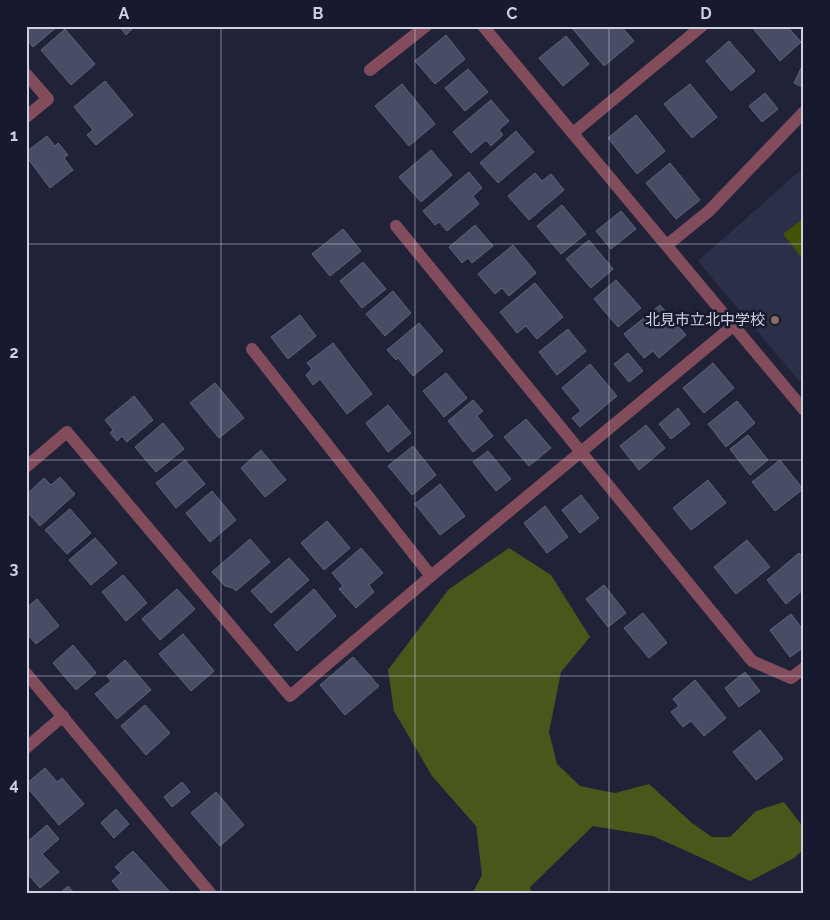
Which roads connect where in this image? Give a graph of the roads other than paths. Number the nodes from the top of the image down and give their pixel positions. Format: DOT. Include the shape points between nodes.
graph roads {
  1 [pos="426,26"];
  2 [pos="483,26"];
  3 [pos="702,26"];
  4 [pos="370,70"];
  5 [pos="26,74"];
  6 [pos="804,112"];
  7 [pos="26,117"];
  8 [pos="573,132"];
  9 [pos="396,226"];
  10 [pos="667,245"];
  11 [pos="734,325"];
  12 [pos="252,349"];
  13 [pos="804,410"];
  14 [pos="581,451"];
  15 [pos="26,467"];
  16 [pos="431,576"];
  17 [pos="804,668"];
  18 [pos="26,673"];
  19 [pos="63,716"];
  20 [pos="26,748"];
  21 [pos="210,894"];
  1 -- 4 [label="street"];
  2 -- 8 [label="street"];
  3 -- 8 [label="street"];
  5 -- 7 [label="street" via="48,99"];
  6 -- 10 [label="street" via="709,211"];
  8 -- 10 [label="street"];
  9 -- 14 [label="street"];
  10 -- 11 [label="street"];
  11 -- 13 [label="street"];
  11 -- 14 [label="street"];
  12 -- 16 [label="street"];
  14 -- 16 [label="street"];
  14 -- 17 [label="street" via="752,661 791,678"];
  15 -- 16 [label="street" via="67,432 290,696"];
  18 -- 19 [label="street"];
  19 -- 20 [label="street"];
  19 -- 21 [label="street"];
}
